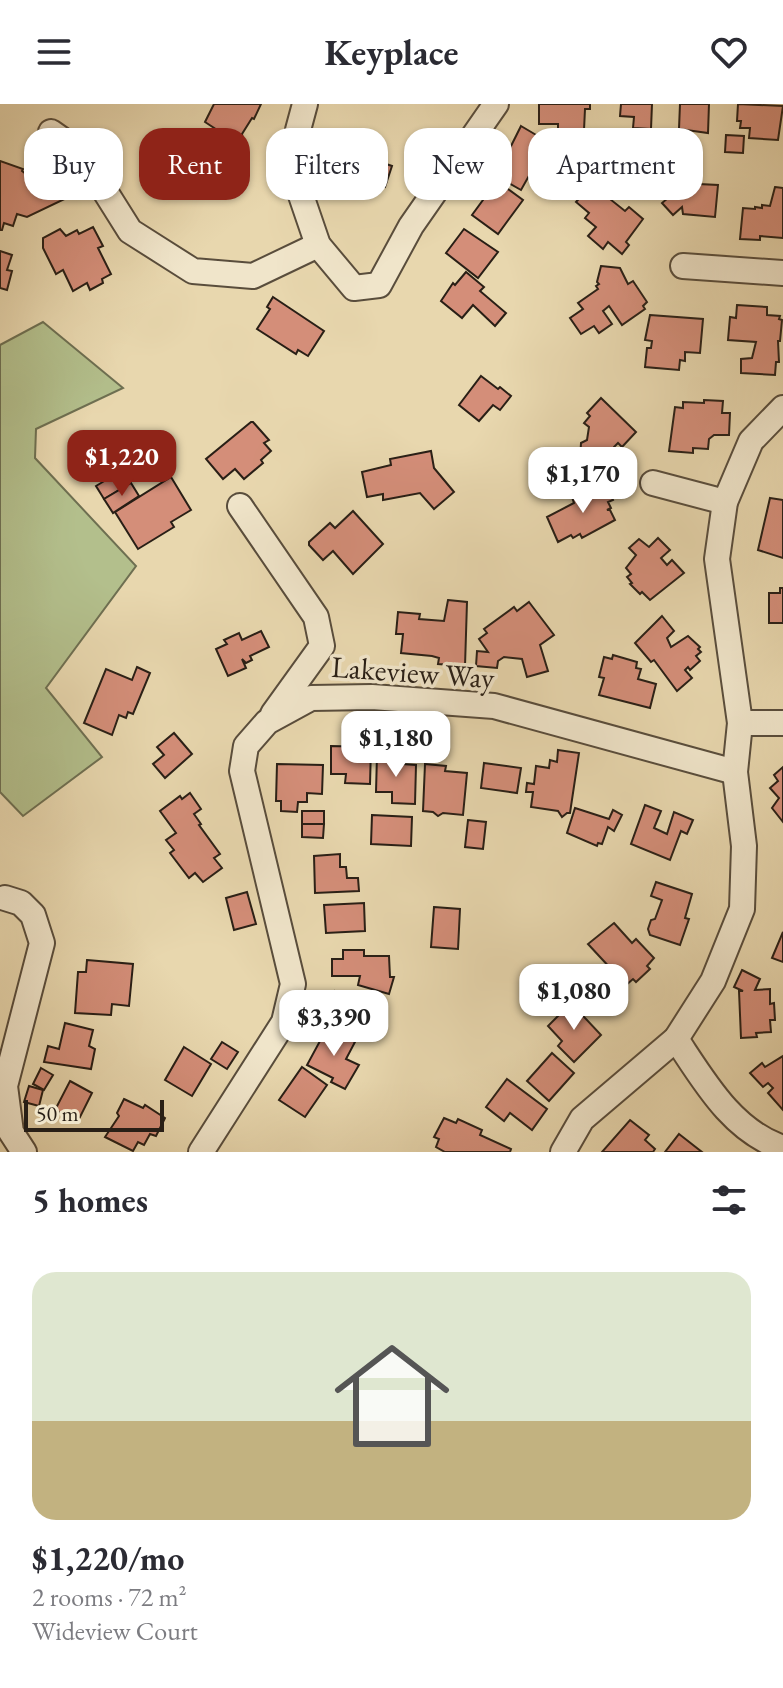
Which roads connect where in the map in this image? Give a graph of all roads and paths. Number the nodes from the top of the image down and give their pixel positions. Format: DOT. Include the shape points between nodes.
graph roads {
  1 [pos="305,104"];
  2 [pos="496,104"];
  3 [pos="111,200"];
  4 [pos="318,245"];
  5 [pos="683,266"];
  6 [pos="783,273"];
  7 [pos="783,408"];
  8 [pos="653,483"];
  9 [pos="725,502"];
  10 [pos="240,506"];
  11 [pos="267,722"];
  12 [pos="740,723"];
  13 [pos="783,723"];
  14 [pos="735,772"];
  15 [pos="5,898"];
  16 [pos="676,1039"];
  17 [pos="783,1148"];
  18 [pos="24,1152"];
  19 [pos="201,1152"];
  20 [pos="563,1152"];
  1 -- 4 [label="street" via="293,172"];
  2 -- 4 [label="street" via="411,226 379,285 354,288"];
  3 -- 4 [label="street" via="130,231 193,271 253,276"];
  5 -- 6 [label="street"];
  7 -- 9 [label="street" via="751,441"];
  8 -- 9 [label="street"];
  9 -- 12 [label="street" via="717,559"];
  10 -- 11 [label="street" via="316,617 322,646"];
  11 -- 14 [label="street, Lakeview Way" via="311,698 494,706"];
  11 -- 19 [label="street, Lakeview Way" via="246,746 242,771 293,984 284,1022"];
  12 -- 13 [label="street"];
  12 -- 14 [label="street"];
  14 -- 16 [label="street" via="744,846 742,909 713,981"];
  15 -- 18 [label="street" via="21,903 33,915 42,943 5,1086 11,1132"];
  16 -- 17 [label="street" via="723,1108"];
  16 -- 20 [label="street" via="582,1119"];
}
